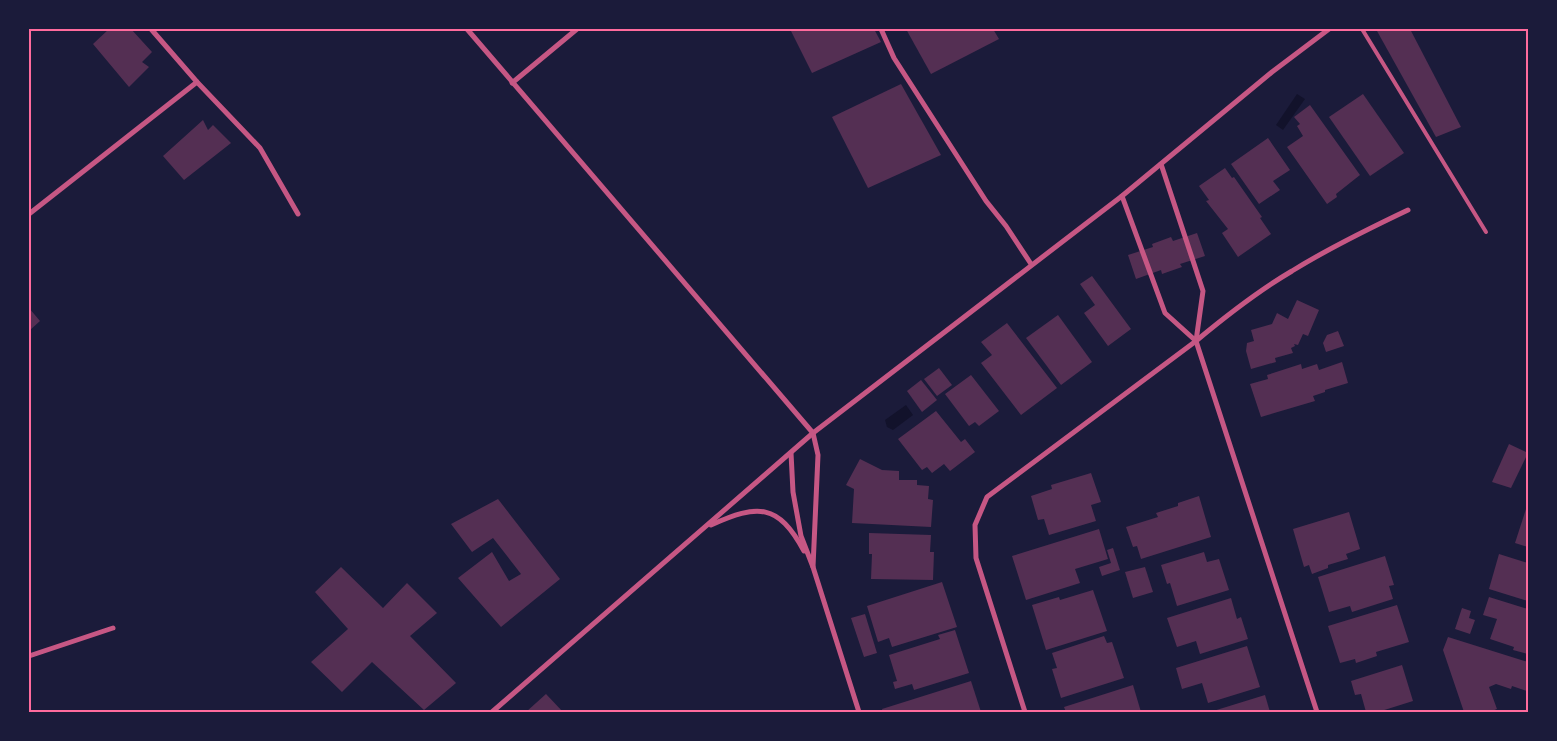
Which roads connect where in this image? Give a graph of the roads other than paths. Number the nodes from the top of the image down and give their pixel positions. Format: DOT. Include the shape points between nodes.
graph roads {
  1 [pos="151,29"];
  2 [pos="467,29"];
  3 [pos="577,29"];
  4 [pos="881,29"];
  5 [pos="1329,29"];
  6 [pos="1362,29"];
  7 [pos="197,82"];
  8 [pos="512,82"];
  9 [pos="1161,164"];
  10 [pos="1122,196"];
  11 [pos="1408,210"];
  12 [pos="29,214"];
  13 [pos="298,214"];
  14 [pos="1486,232"];
  15 [pos="1031,264"];
  16 [pos="1196,341"];
  17 [pos="813,433"];
  18 [pos="791,453"];
  19 [pos="706,528"];
  20 [pos="813,566"];
  21 [pos="113,628"];
  22 [pos="29,656"];
  23 [pos="492,712"];
  24 [pos="859,712"];
  25 [pos="1025,712"];
  26 [pos="1317,712"];
  1 -- 7 [label="street"];
  2 -- 8 [label="street"];
  3 -- 8 [label="street"];
  4 -- 15 [label="street" via="894,58 986,201"];
  5 -- 9 [label="street"];
  6 -- 14 [label="lane"];
  7 -- 12 [label="street"];
  7 -- 13 [label="street" via="260,148"];
  8 -- 17 [label="street"];
  9 -- 10 [label="street"];
  9 -- 16 [label="street" via="1203,291"];
  10 -- 15 [label="street"];
  10 -- 16 [label="street" via="1165,313"];
  11 -- 16 [label="street" via="1291,271"];
  15 -- 17 [label="street"];
  16 -- 25 [label="street" via="987,497 974,525 976,558"];
  16 -- 26 [label="street"];
  17 -- 18 [label="street"];
  17 -- 20 [label="street" via="818,455"];
  18 -- 19 [label="street"];
  18 -- 20 [label="street" via="793,492 801,536"];
  19 -- 20 [label="street" via="733,515 757,511 774,514 789,526"];
  19 -- 23 [label="street"];
  20 -- 24 [label="street"];
  21 -- 22 [label="street"];
}
